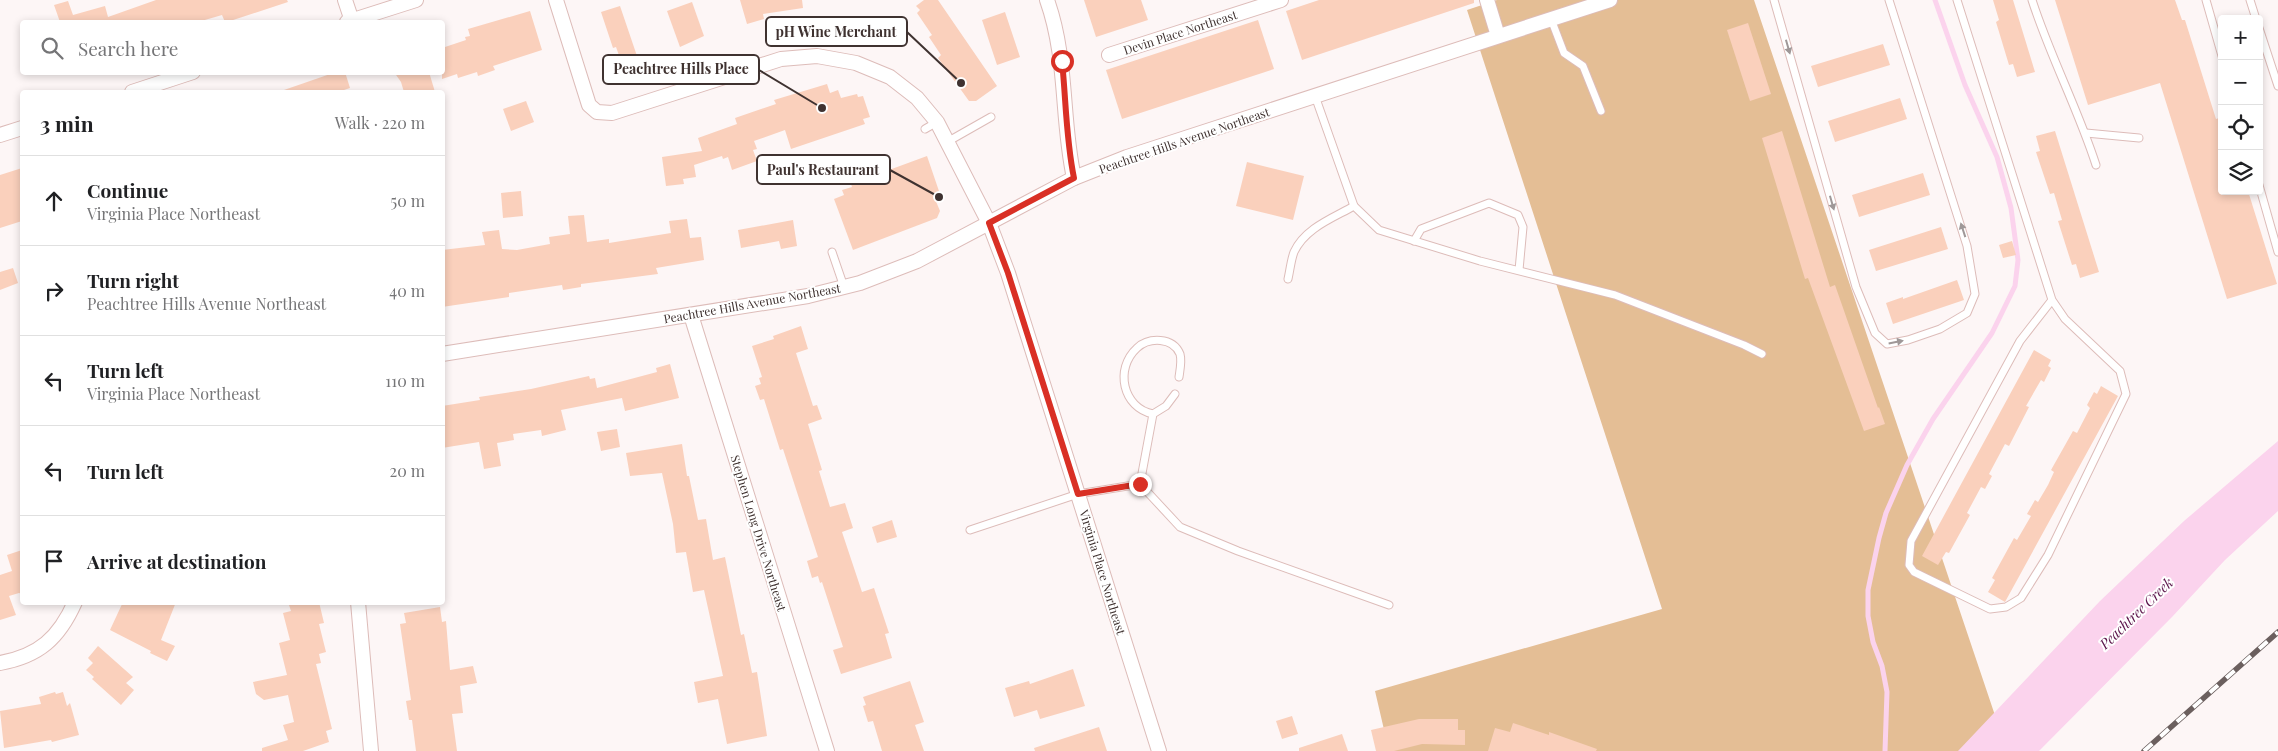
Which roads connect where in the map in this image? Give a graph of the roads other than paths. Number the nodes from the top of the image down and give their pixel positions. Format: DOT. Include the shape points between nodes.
graph roads {
  1 [pos="345,0"];
  2 [pos="416,0"];
  3 [pos="556,0"];
  4 [pos="1046,0"];
  5 [pos="1281,0"];
  6 [pos="1487,0"];
  7 [pos="1610,0"];
  8 [pos="1774,0"];
  9 [pos="1888,0"];
  10 [pos="1957,0"];
  11 [pos="2032,0"];
  12 [pos="2206,0"];
  13 [pos="2250,0"];
  14 [pos="2255,15"];
  15 [pos="1551,19"];
  16 [pos="349,20"];
  17 [pos="355,20"];
  18 [pos="1498,36"];
  19 [pos="2263,40"];
  20 [pos="2218,42"];
  21 [pos="1109,56"];
  22 [pos="184,75"];
  23 [pos="2278,86"];
  24 [pos="138,90"];
  25 [pos="1314,96"];
  26 [pos="1600,111"];
  27 [pos="991,117"];
  28 [pos="20,129"];
  29 [pos="2086,133"];
  30 [pos="0,135"];
  31 [pos="2139,138"];
  32 [pos="947,142"];
  33 [pos="2096,165"];
  34 [pos="1074,178"];
  35 [pos="2262,195"];
  36 [pos="1354,206"];
  37 [pos="989,223"];
  38 [pos="1414,241"];
  39 [pos="832,252"];
  40 [pos="2278,252"];
  41 [pos="1519,270"];
  42 [pos="1288,279"];
  43 [pos="844,287"];
  44 [pos="2052,300"];
  45 [pos="691,315"];
  46 [pos="445,354"];
  47 [pos="1762,354"];
  48 [pos="1179,377"];
  49 [pos="1175,394"];
  50 [pos="1153,414"];
  51 [pos="1140,484"];
  52 [pos="1078,494"];
  53 [pos="970,530"];
  54 [pos="74,605"];
  55 [pos="358,605"];
  56 [pos="1389,605"];
  57 [pos="0,663"];
  58 [pos="371,751"];
  59 [pos="827,751"];
  60 [pos="1159,751"];
  1 -- 16 [label="street"];
  2 -- 17 [label="street"];
  3 -- 32 [label="street, Virginia Place Northeast" via="589,105 597,112 612,114 780,60 817,56 856,62 890,77 917,98 931,125"];
  4 -- 34 [label="street" via="1062,61 1068,152"];
  5 -- 21 [label="street, Devin Place Northeast"];
  6 -- 18 [label="street"];
  7 -- 15 [label="street, Peachtree Hills Avenue Northeast"];
  8 -- 9 [label="lane, one-way" via="1856,287 1875,333 1887,344 1940,329 1967,312 1975,294 1967,246"];
  10 -- 44 [label="lane"];
  11 -- 29 [label="lane" via="2044,37"];
  12 -- 20 [label="lane"];
  13 -- 14 [label="lane"];
  15 -- 18 [label="street, Peachtree Hills Avenue Northeast"];
  15 -- 26 [label="lane" via="1564,53 1583,66"];
  18 -- 25 [label="street, Peachtree Hills Avenue Northeast"];
  19 -- 23 [label="lane"];
  22 -- 24 [label="street"];
  25 -- 34 [label="street, Peachtree Hills Avenue Northeast"];
  25 -- 36 [label="lane"];
  27 -- 32 [label="lane"];
  28 -- 30 [label="street"];
  29 -- 31 [label="lane"];
  29 -- 33 [label="lane"];
  32 -- 37 [label="street, Virginia Place Northeast"];
  34 -- 37 [label="street, Peachtree Hills Avenue Northeast"];
  35 -- 40 [label="lane"];
  36 -- 38 [label="lane" via="1379,230"];
  36 -- 42 [label="lane" via="1303,237 1294,253"];
  37 -- 43 [label="street, Peachtree Hills Avenue Northeast" via="917,260"];
  37 -- 52 [label="street, Virginia Place Northeast"];
  38 -- 41 [label="lane"];
  38 -- 41 [label="lane" via="1421,229 1489,203 1518,215 1523,227"];
  39 -- 43 [label="lane"];
  41 -- 47 [label="lane" via="1615,295"];
  43 -- 45 [label="street, Peachtree Hills Avenue Northeast"];
  44 -- 44 [label="lane" via="2065,319 2120,371 2126,394 2048,555 2021,598 2006,607 1990,609 1914,572 1908,566 1912,541 2020,340"];
  45 -- 46 [label="street, Peachtree Hills Avenue Northeast"];
  45 -- 59 [label="street, Stephen Long Drive Northeast"];
  48 -- 50 [label="lane" via="1179,354 1171,344 1157,340 1149,342 1132,354 1124,376 1127,394 1134,406"];
  49 -- 50 [label="lane" via="1166,406"];
  50 -- 51 [label="lane"];
  51 -- 52 [label="lane"];
  51 -- 56 [label="lane" via="1180,527"];
  52 -- 53 [label="lane"];
  52 -- 60 [label="street, Virginia Place Northeast"];
  54 -- 57 [label="street" via="66,621 46,644 18,659"];
  55 -- 58 [label="street"];
}
